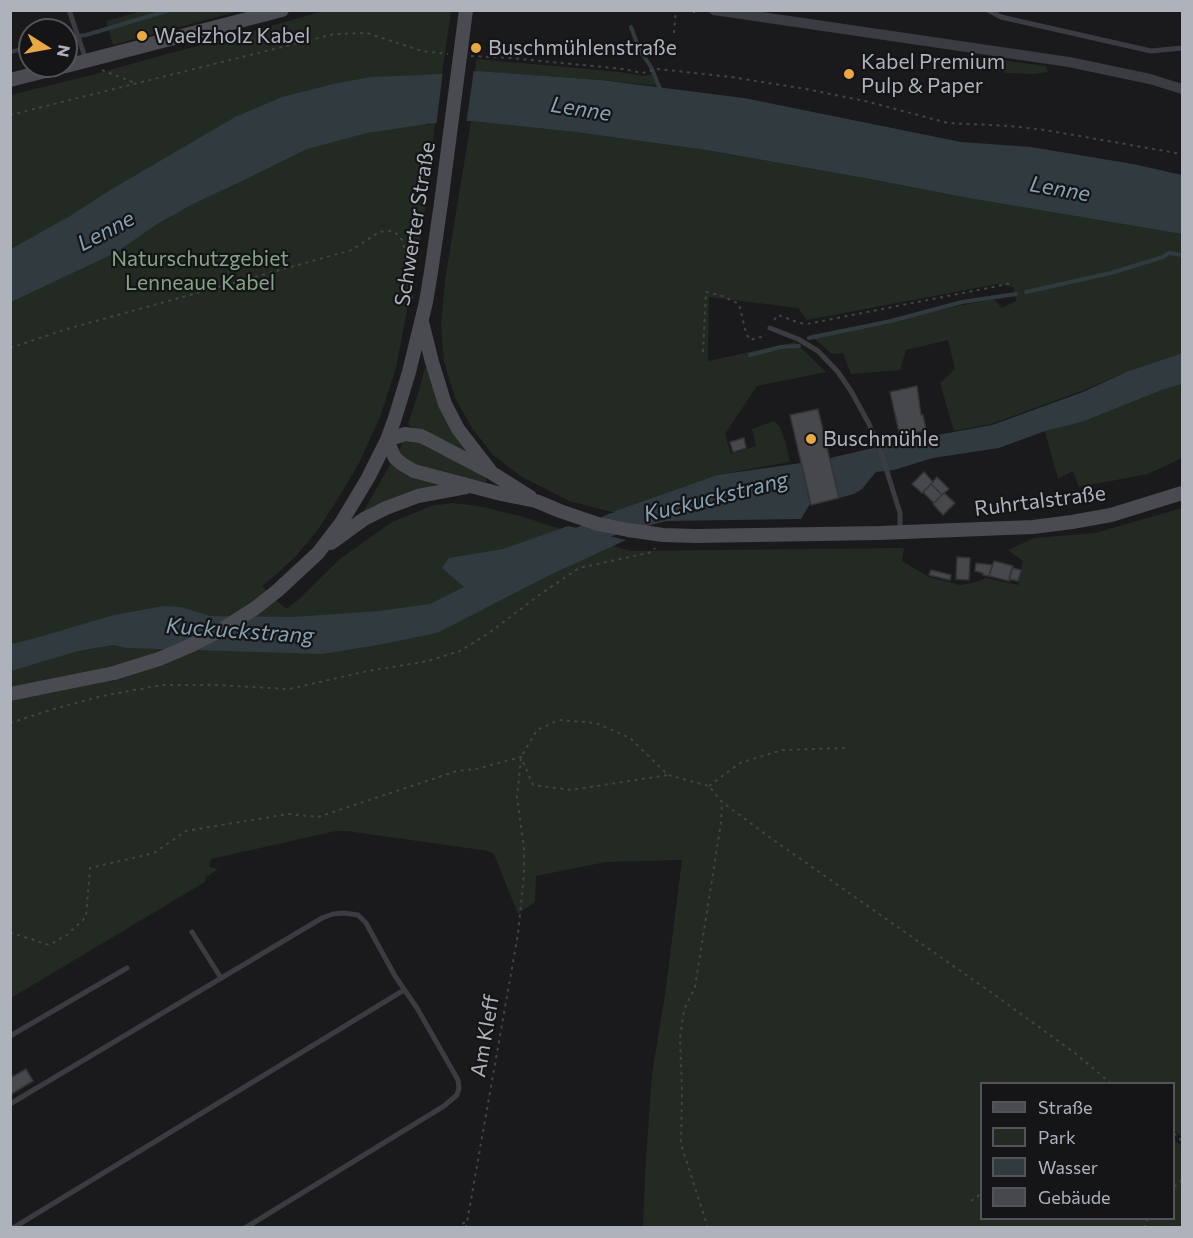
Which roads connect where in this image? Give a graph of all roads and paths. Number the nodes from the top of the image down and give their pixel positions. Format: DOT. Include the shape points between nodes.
graph roads {
  1 [pos="69,10"];
  2 [pos="282,10"];
  3 [pos="466,10"];
  4 [pos="676,10"];
  5 [pos="694,10"];
  6 [pos="714,10"];
  7 [pos="988,10"];
  8 [pos="694,17"];
  9 [pos="674,33"];
  10 [pos="1182,48"];
  11 [pos="452,54"];
  12 [pos="470,56"];
  13 [pos="91,59"];
  14 [pos="78,63"];
  15 [pos="135,83"];
  16 [pos="1182,89"];
  17 [pos="10,115"];
  18 [pos="1182,154"];
  19 [pos="1013,283"];
  20 [pos="426,302"];
  21 [pos="422,320"];
  22 [pos="770,328"];
  23 [pos="10,348"];
  24 [pos="703,352"];
  25 [pos="387,440"];
  26 [pos="492,473"];
  27 [pos="473,486"];
  28 [pos="1182,493"];
  29 [pos="536,501"];
  30 [pos="900,532"];
  31 [pos="661,535"];
  32 [pos="318,553"];
  33 [pos="10,694"];
  34 [pos="10,723"];
  35 [pos="847,748"];
  36 [pos="521,757"];
  37 [pos="668,775"];
  38 [pos="709,786"];
  39 [pos="722,802"];
  40 [pos="192,932"];
  41 [pos="10,933"];
  42 [pos="127,968"];
  43 [pos="220,978"];
  44 [pos="404,990"];
  45 [pos="10,1035"];
  46 [pos="1111,1082"];
  47 [pos="10,1104"];
  48 [pos="980,1194"];
  49 [pos="971,1201"];
  50 [pos="467,1221"];
  51 [pos="13,1227"];
  52 [pos="246,1227"];
  53 [pos="456,1227"];
  54 [pos="466,1227"];
  55 [pos="708,1227"];
  1 -- 13 [label="lane"];
  2 -- 13 [label="main road"];
  3 -- 20 [label="main road, Schwerter Straße, bridge"];
  4 -- 9 [label="path"];
  5 -- 8 [label="path"];
  6 -- 16 [label="street" via="1069,62"];
  7 -- 10 [label="lane" via="1001,17 1151,51"];
  11 -- 15 [label="path" via="422,51 367,33 342,34"];
  12 -- 18 [label="path" via="642,73 658,69 731,77 865,101 948,123 1045,130"];
  13 -- 14 [label="main road"];
  13 -- 15 [label="path" via="103,70"];
  15 -- 17 [label="path"];
  19 -- 22 [label="path" via="807,324 778,315"];
  20 -- 21 [label="main road, Schwerter Straße"];
  20 -- 23 [label="path" via="411,297 402,240 391,231 379,232 343,253"];
  21 -- 25 [label="main road, Schwerter Straße"];
  21 -- 26 [label="main road" via="445,404 458,429"];
  22 -- 24 [label="path" via="765,336 750,340 739,304 706,292"];
  22 -- 30 [label="lane" via="813,348 838,372 858,402 879,446 900,513"];
  25 -- 26 [label="main road, Ruhrtalstraße" via="405,434 421,436"];
  25 -- 27 [label="main road, Ruhrtalstraße" via="395,458 407,468"];
  25 -- 32 [label="main road, Schwerter Straße" via="341,523"];
  26 -- 29 [label="main road, Ruhrtalstraße"];
  27 -- 29 [label="main road, Ruhrtalstraße"];
  27 -- 32 [label="main road" via="418,496 386,508"];
  28 -- 30 [label="main road, Ruhrtalstraße" via="1072,522"];
  29 -- 31 [label="main road, Ruhrtalstraße" via="598,524"];
  30 -- 31 [label="main road, Ruhrtalstraße"];
  31 -- 34 [label="path" via="652,552 579,568 460,651 428,661 289,689 162,685 102,696"];
  32 -- 33 [label="main road" via="254,609 192,645 114,673"];
  35 -- 38 [label="path" via="782,750 740,763"];
  36 -- 37 [label="path" via="533,785 571,790"];
  36 -- 37 [label="path" via="537,730 559,720 596,723 630,738"];
  36 -- 41 [label="path" via="457,771 318,817 288,814 186,831 154,853 90,868 86,916 67,935 49,945"];
  36 -- 50 [label="path, Am Kleff" via="517,797 524,873 518,934"];
  37 -- 38 [label="path"];
  38 -- 39 [label="path"];
  39 -- 46 [label="path"];
  39 -- 55 [label="path" via="695,987 684,1010 680,1038 681,1144"];
  40 -- 43 [label="lane"];
  42 -- 45 [label="lane"];
  43 -- 44 [label="lane" via="322,918 344,913 358,915 366,923"];
  43 -- 47 [label="lane"];
  44 -- 51 [label="lane"];
  44 -- 52 [label="lane" via="458,1080 457,1095"];
  48 -- 49 [label="path"];
  50 -- 53 [label="path"];
  50 -- 54 [label="path, Am Kleff"];
}
